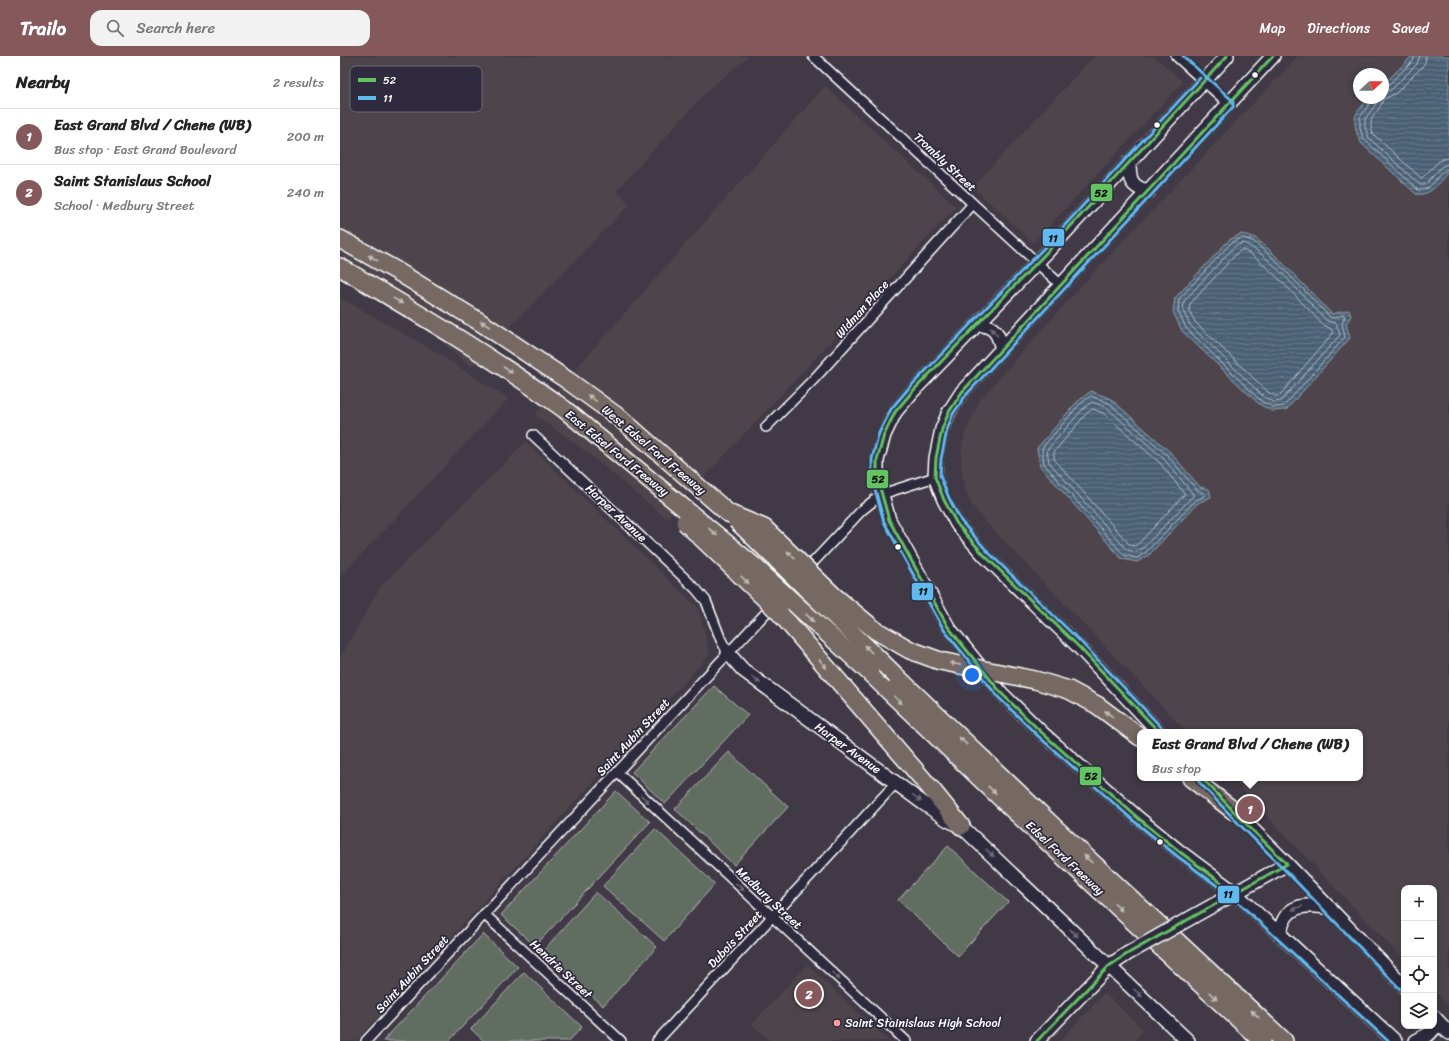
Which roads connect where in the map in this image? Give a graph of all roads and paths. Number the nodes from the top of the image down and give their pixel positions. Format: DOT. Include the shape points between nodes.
graph roads {
  1 [pos="813,56"];
  2 [pos="1176,56"];
  3 [pos="1226,56"];
  4 [pos="1273,56"];
  5 [pos="1204,81"];
  6 [pos="1229,104"];
  7 [pos="1129,162"];
  8 [pos="1148,191"];
  9 [pos="973,204"];
  10 [pos="341,239"];
  11 [pos="1037,262"];
  12 [pos="340,267"];
  13 [pos="1061,285"];
  14 [pos="978,324"];
  15 [pos="1002,348"];
  16 [pos="564,409"];
  17 [pos="766,428"];
  18 [pos="533,435"];
  19 [pos="936,477"];
  20 [pos="882,494"];
  21 [pos="728,513"];
  22 [pos="728,653"];
  23 [pos="870,673"];
  24 [pos="896,676"];
  25 [pos="1156,729"];
  26 [pos="1137,735"];
  27 [pos="617,772"];
  28 [pos="1196,781"];
  29 [pos="1205,781"];
  30 [pos="896,783"];
  31 [pos="1234,811"];
  32 [pos="962,826"];
  33 [pos="1287,864"];
  34 [pos="1235,893"];
  35 [pos="1330,908"];
  36 [pos="484,914"];
  37 [pos="772,917"];
  38 [pos="1280,934"];
  39 [pos="1109,966"];
  40 [pos="1401,983"];
  41 [pos="1437,1020"];
  42 [pos="1432,1029"];
  43 [pos="1449,1033"];
  44 [pos="366,1041"];
  45 [pos="621,1041"];
  46 [pos="657,1041"];
  47 [pos="906,1041"];
  48 [pos="1037,1041"];
  49 [pos="1188,1041"];
  50 [pos="1262,1041"];
  51 [pos="1284,1041"];
  52 [pos="1395,1041"];
  53 [pos="1416,1041"];
  1 -- 9 [label="street, Trombly Street"];
  2 -- 5 [label="street"];
  3 -- 5 [label="main road"];
  4 -- 6 [label="main road"];
  5 -- 6 [label="street"];
  5 -- 7 [label="main road"];
  6 -- 8 [label="main road"];
  7 -- 8 [label="main road" via="1131,181 1141,190"];
  7 -- 11 [label="main road"];
  8 -- 13 [label="main road"];
  9 -- 11 [label="street, Trombly Street"];
  9 -- 17 [label="street, Widman Place"];
  21 -- 10 [label="highway, West Edsel Ford Freeway, one-way" via="621,419 567,380 480,322"];
  11 -- 13 [label="street, Trombly Street"];
  11 -- 14 [label="main road"];
  12 -- 16 [label="highway, East Edsel Ford Freeway, one-way" via="462,340"];
  13 -- 15 [label="main road"];
  15 -- 14 [label="main road, one-way" via="1000,338 994,329"];
  14 -- 20 [label="main road" via="896,412 884,434 877,460"];
  15 -- 19 [label="main road" via="962,392 948,412 936,458"];
  16 -- 23 [label="highway, East Edsel Ford Freeway, one-way, bridge" via="754,566"];
  16 -- 32 [label="highway, one-way, bridge" via="780,613"];
  18 -- 22 [label="street, Harper Avenue" via="696,589 706,601"];
  19 -- 20 [label="street, Saint Aubin Street"];
  19 -- 25 [label="main road" via="944,500 957,524 984,556 1079,647"];
  20 -- 22 [label="street, Saint Aubin Street" via="862,510"];
  20 -- 34 [label="main road" via="889,520 948,626 1002,694 1138,818"];
  24 -- 21 [label="highway, West Edsel Ford Freeway, one-way, bridge"];
  26 -- 21 [label="highway, one-way, bridge" via="1097,705 1069,690 1035,680 940,661 910,650 875,630 834,596 764,528"];
  22 -- 27 [label="street, Saint Aubin Street"];
  22 -- 30 [label="main road, Harper Avenue, one-way" via="743,670"];
  23 -- 50 [label="highway, Edsel Ford Freeway, one-way"];
  51 -- 24 [label="highway, Edsel Ford Freeway, one-way"];
  27 -- 36 [label="street, Saint Aubin Street"];
  27 -- 37 [label="street, Medbury Street, one-way"];
  28 -- 31 [label="highway"];
  29 -- 31 [label="main road"];
  30 -- 32 [label="main road, Harper Avenue, one-way" via="948,820"];
  30 -- 37 [label="street, Dubois Street"];
  31 -- 33 [label="main road"];
  32 -- 39 [label="main road, Harper Avenue, one-way"];
  33 -- 34 [label="main road"];
  33 -- 35 [label="main road"];
  34 -- 38 [label="main road"];
  34 -- 39 [label="main road, bridge"];
  35 -- 38 [label="main road, one-way" via="1308,905 1290,911"];
  35 -- 40 [label="main road"];
  36 -- 44 [label="street, Saint Aubin Street"];
  36 -- 45 [label="street, Hendrie Street"];
  37 -- 46 [label="street, Dubois Street"];
  37 -- 47 [label="street, Medbury Street, one-way"];
  38 -- 52 [label="main road"];
  39 -- 48 [label="main road"];
  39 -- 49 [label="main road, Harper Avenue, one-way"];
  41 -- 43 [label="main road"];
  42 -- 53 [label="main road" via="1429,1034"];
}
